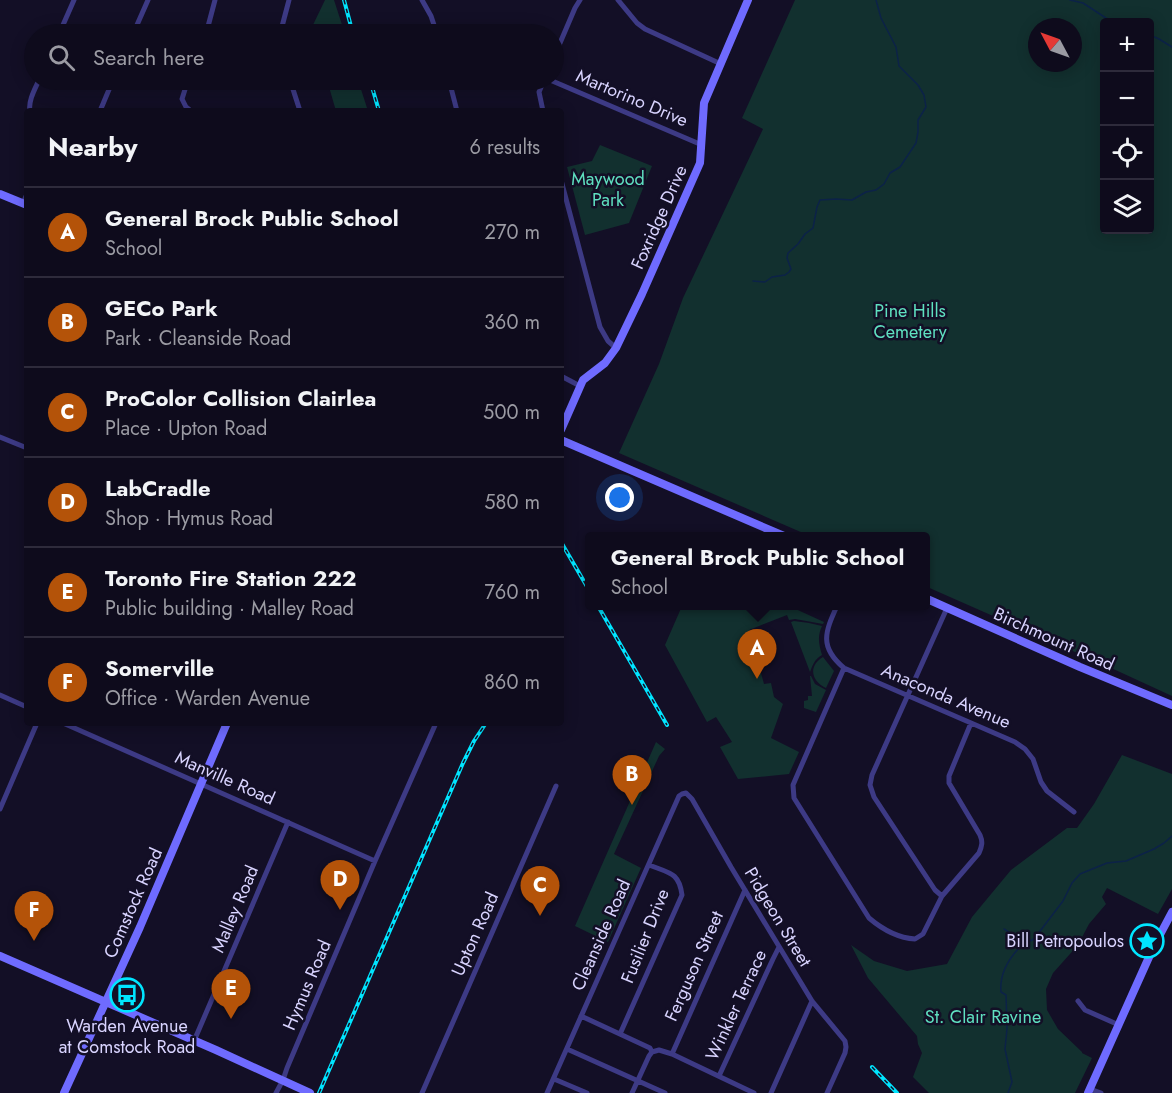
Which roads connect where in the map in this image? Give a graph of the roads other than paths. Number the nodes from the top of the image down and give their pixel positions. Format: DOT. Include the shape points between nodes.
graph roads {
  1 [pos="74,0"];
  2 [pos="148,0"];
  3 [pos="215,0"];
  4 [pos="289,0"];
  5 [pos="422,0"];
  6 [pos="580,0"];
  7 [pos="618,0"];
  8 [pos="748,0"];
  9 [pos="63,24"];
  10 [pos="137,24"];
  11 [pos="209,24"];
  12 [pos="283,24"];
  13 [pos="434,24"];
  14 [pos="564,34"];
  15 [pos="720,64"];
  16 [pos="564,86"];
  17 [pos="35,90"];
  18 [pos="109,90"];
  19 [pos="185,90"];
  20 [pos="293,90"];
  21 [pos="451,90"];
  22 [pos="540,90"];
  23 [pos="29,108"];
  24 [pos="101,108"];
  25 [pos="187,108"];
  26 [pos="299,108"];
  27 [pos="456,108"];
  28 [pos="542,108"];
  29 [pos="702,145"];
  30 [pos="564,191"];
  31 [pos="0,194"];
  32 [pos="24,204"];
  33 [pos="616,348"];
  34 [pos="564,378"];
  35 [pos="580,386"];
  36 [pos="564,423"];
  37 [pos="0,436"];
  38 [pos="564,441"];
  39 [pos="24,447"];
  40 [pos="773,532"];
  41 [pos="930,600"];
  42 [pos="947,608"];
  43 [pos="835,610"];
  44 [pos="844,668"];
  45 [pos="0,695"];
  46 [pos="907,695"];
  47 [pos="1172,705"];
  48 [pos="24,706"];
  49 [pos="971,723"];
  50 [pos="36,726"];
  51 [pos="70,726"];
  52 [pos="226,726"];
  53 [pos="435,726"];
  54 [pos="201,784"];
  55 [pos="556,786"];
  56 [pos="686,794"];
  57 [pos="0,809"];
  58 [pos="1074,812"];
  59 [pos="288,822"];
  60 [pos="375,861"];
  61 [pos="649,865"];
  62 [pos="745,890"];
  63 [pos="942,896"];
  64 [pos="1172,912"];
  65 [pos="779,948"];
  66 [pos="0,956"];
  67 [pos="812,1001"];
  68 [pos="1078,1001"];
  69 [pos="105,1003"];
  70 [pos="581,1016"];
  71 [pos="1119,1025"];
  72 [pos="620,1034"];
  73 [pos="194,1041"];
  74 [pos="567,1049"];
  75 [pos="651,1054"];
  76 [pos="672,1054"];
  77 [pos="719,1076"];
  78 [pos="554,1079"];
  79 [pos="283,1080"];
  80 [pos="638,1081"];
  81 [pos="1089,1091"];
  82 [pos="64,1093"];
  83 [pos="276,1093"];
  84 [pos="310,1093"];
  85 [pos="422,1093"];
  86 [pos="547,1093"];
  87 [pos="587,1093"];
  88 [pos="632,1093"];
  89 [pos="666,1093"];
  90 [pos="754,1093"];
  91 [pos="771,1093"];
  92 [pos="827,1093"];
  93 [pos="1101,1093"];
  1 -- 9 [label="street"];
  2 -- 10 [label="street"];
  3 -- 11 [label="street"];
  4 -- 12 [label="street"];
  5 -- 13 [label="street"];
  6 -- 14 [label="street"];
  7 -- 15 [label="street" via="645,29"];
  8 -- 15 [label="main road, Foxridge Drive"];
  15 -- 29 [label="main road, Foxridge Drive" via="704,103"];
  16 -- 29 [label="street, Martorino Drive"];
  17 -- 23 [label="street"];
  18 -- 24 [label="street"];
  19 -- 25 [label="street" via="182,99"];
  20 -- 26 [label="street"];
  21 -- 27 [label="street"];
  22 -- 28 [label="street"];
  29 -- 33 [label="main road, Foxridge Drive" via="700,163"];
  30 -- 33 [label="street" via="600,327"];
  31 -- 32 [label="main road"];
  33 -- 35 [label="main road, Foxridge Drive"];
  34 -- 35 [label="street"];
  35 -- 36 [label="main road, Foxridge Drive"];
  37 -- 39 [label="street"];
  38 -- 40 [label="main road"];
  41 -- 42 [label="main road, Birchmount Road"];
  42 -- 46 [label="street"];
  42 -- 47 [label="main road, Birchmount Road"];
  43 -- 44 [label="street" via="826,639 830,653"];
  44 -- 46 [label="street, Anaconda Avenue"];
  44 -- 63 [label="street" via="793,784 794,798 877,925 904,939 915,939 922,934"];
  45 -- 48 [label="street"];
  46 -- 49 [label="street, Anaconda Avenue"];
  46 -- 63 [label="street" via="870,785 928,881"];
  49 -- 58 [label="street, Anaconda Avenue" via="1025,749 1047,791"];
  49 -- 63 [label="street" via="949,776 983,842 979,853"];
  50 -- 57 [label="street"];
  51 -- 54 [label="street, Manville Road"];
  52 -- 54 [label="main road, Comstock Road"];
  53 -- 60 [label="street, Hymus Road"];
  54 -- 59 [label="street, Manville Road"];
  54 -- 69 [label="main road, Comstock Road"];
  55 -- 85 [label="street, Upton Road"];
  56 -- 61 [label="street, Cleanside Road" via="679,796"];
  56 -- 62 [label="street, Pidgeon Street"];
  59 -- 60 [label="street, Manville Road"];
  59 -- 73 [label="street, Malley Road"];
  60 -- 79 [label="street, Hymus Road"];
  61 -- 70 [label="street, Cleanside Road"];
  61 -- 72 [label="street, Fusilier Drive" via="672,874 680,883 682,895"];
  62 -- 65 [label="street, Pidgeon Street"];
  62 -- 76 [label="street, Ferguson Street"];
  64 -- 71 [label="main road"];
  65 -- 67 [label="street, Pidgeon Street"];
  65 -- 77 [label="street, Winkler Terrace"];
  66 -- 69 [label="main road"];
  67 -- 91 [label="street"];
  67 -- 92 [label="street, Pidgeon Street" via="846,1047"];
  68 -- 71 [label="street" via="1085,1010"];
  69 -- 73 [label="main road"];
  69 -- 82 [label="main road, Comstock Road"];
  70 -- 72 [label="street"];
  70 -- 74 [label="street, Cleanside Road"];
  71 -- 81 [label="main road"];
  72 -- 75 [label="street" via="650,1048"];
  73 -- 79 [label="main road"];
  74 -- 78 [label="street, Cleanside Road"];
  74 -- 80 [label="street"];
  75 -- 76 [label="street" via="658,1050"];
  75 -- 80 [label="street"];
  76 -- 77 [label="street"];
  77 -- 90 [label="street"];
  78 -- 86 [label="street, Cleanside Road"];
  78 -- 87 [label="street"];
  79 -- 83 [label="street, Hymus Road"];
  79 -- 84 [label="main road"];
  80 -- 88 [label="street"];
  80 -- 89 [label="street"];
  81 -- 93 [label="street"];
}
